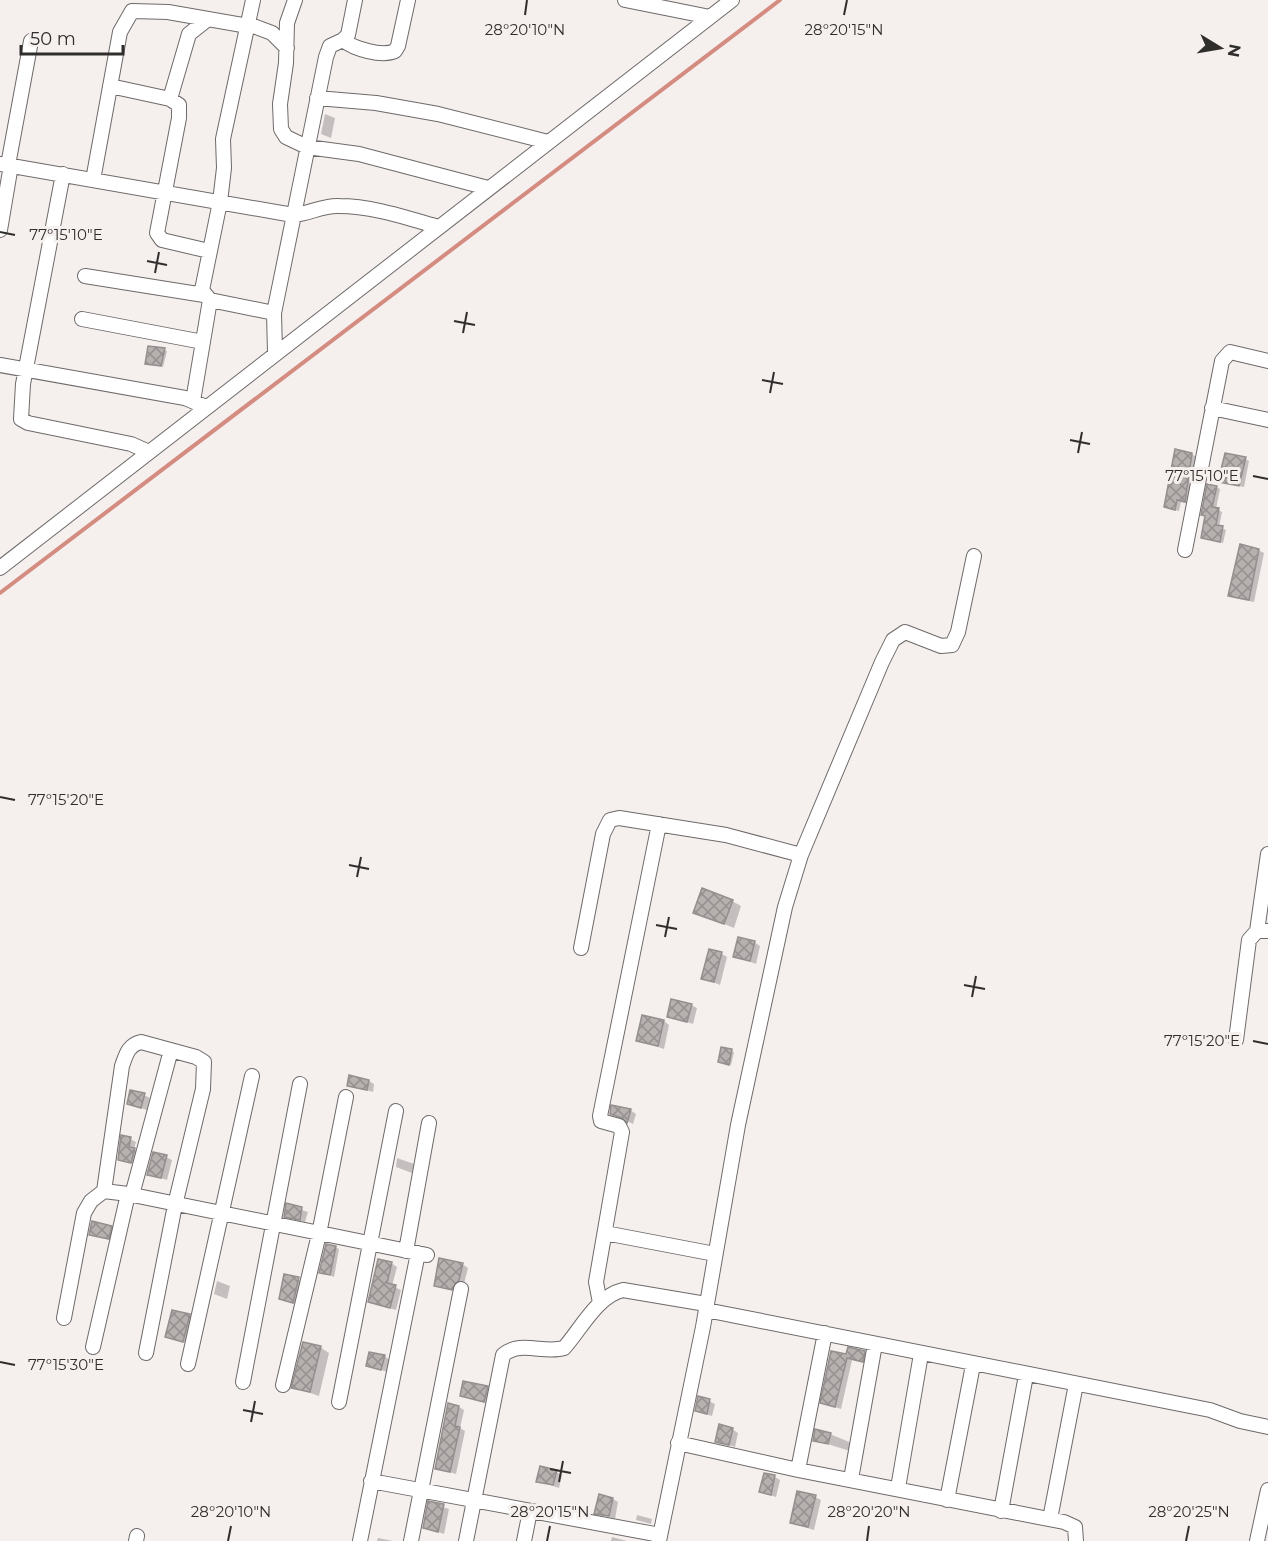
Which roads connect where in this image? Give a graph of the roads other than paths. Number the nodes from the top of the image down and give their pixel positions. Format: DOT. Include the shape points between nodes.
graph roads {
  1 [pos="253,0"];
  2 [pos="295,0"];
  3 [pos="355,0"];
  4 [pos="408,0"];
  5 [pos="625,0"];
  6 [pos="732,0"];
  7 [pos="710,17"];
  8 [pos="208,19"];
  9 [pos="248,25"];
  10 [pos="343,40"];
  11 [pos="31,41"];
  12 [pos="287,48"];
  13 [pos="110,86"];
  14 [pos="317,98"];
  15 [pos="170,99"];
  16 [pos="548,142"];
  17 [pos="307,147"];
  18 [pos="6,165"];
  19 [pos="63,174"];
  20 [pos="93,180"];
  21 [pos="488,188"];
  22 [pos="163,192"];
  23 [pos="220,202"];
  24 [pos="293,215"];
  25 [pos="439,226"];
  26 [pos="0,230"];
  27 [pos="210,251"];
  28 [pos="85,276"];
  29 [pos="207,297"];
  30 [pos="274,313"];
  31 [pos="82,319"];
  32 [pos="203,342"];
  33 [pos="275,353"];
  34 [pos="1268,361"];
  35 [pos="0,365"];
  36 [pos="26,369"];
  37 [pos="200,404"];
  38 [pos="1212,408"];
  39 [pos="1268,420"];
  40 [pos="149,452"];
  41 [pos="1185,550"];
  42 [pos="974,556"];
  43 [pos="0,568"];
  44 [pos="659,824"];
  45 [pos="1268,854"];
  46 [pos="801,855"];
  47 [pos="1262,931"];
  48 [pos="581,948"];
  49 [pos="1236,1040"];
  50 [pos="171,1050"];
  51 [pos="252,1076"];
  52 [pos="300,1084"];
  53 [pos="346,1097"];
  54 [pos="396,1111"];
  55 [pos="429,1123"];
  56 [pos="104,1191"];
  57 [pos="130,1194"];
  58 [pos="175,1205"];
  59 [pos="220,1214"];
  60 [pos="272,1225"];
  61 [pos="605,1233"];
  62 [pos="319,1234"];
  63 [pos="369,1244"];
  64 [pos="417,1253"];
  65 [pos="715,1254"];
  66 [pos="461,1289"];
  67 [pos="600,1303"];
  68 [pos="706,1307"];
  69 [pos="64,1318"];
  70 [pos="825,1333"];
  71 [pos="875,1344"];
  72 [pos="93,1347"];
  73 [pos="146,1353"];
  74 [pos="921,1354"];
  75 [pos="188,1364"];
  76 [pos="973,1365"];
  77 [pos="1026,1375"];
  78 [pos="243,1382"];
  79 [pos="1076,1384"];
  80 [pos="283,1385"];
  81 [pos="339,1402"];
  82 [pos="1268,1427"];
  83 [pos="678,1443"];
  84 [pos="798,1470"];
  85 [pos="851,1479"];
  86 [pos="371,1481"];
  87 [pos="898,1488"];
  88 [pos="420,1490"];
  89 [pos="1268,1490"];
  90 [pos="474,1500"];
  91 [pos="947,1500"];
  92 [pos="530,1511"];
  93 [pos="1001,1511"];
  94 [pos="1050,1519"];
  95 [pos="660,1538"];
  96 [pos="360,1541"];
  97 [pos="411,1541"];
  98 [pos="466,1541"];
  99 [pos="524,1541"];
  100 [pos="1076,1541"];
  101 [pos="1257,1541"];
  1 -- 9 [label="street"];
  2 -- 12 [label="street" via="287,23"];
  3 -- 10 [label="street" via="348,35"];
  4 -- 10 [label="street" via="395,51 356,48"];
  5 -- 7 [label="street"];
  6 -- 7 [label="street"];
  7 -- 16 [label="street"];
  8 -- 9 [label="street"];
  8 -- 13 [label="street" via="148,9 132,11 120,32"];
  8 -- 15 [label="street" via="189,34"];
  9 -- 12 [label="street" via="273,33"];
  9 -- 23 [label="street" via="223,139"];
  10 -- 14 [label="street" via="328,49"];
  11 -- 18 [label="street"];
  12 -- 17 [label="street" via="281,129 286,137"];
  13 -- 15 [label="street"];
  13 -- 20 [label="street"];
  14 -- 16 [label="street" via="438,114"];
  14 -- 17 [label="street"];
  15 -- 22 [label="street" via="180,110"];
  16 -- 21 [label="street"];
  17 -- 21 [label="street" via="359,154"];
  17 -- 24 [label="street"];
  18 -- 19 [label="street"];
  18 -- 26 [label="street"];
  19 -- 20 [label="street"];
  19 -- 36 [label="street"];
  20 -- 22 [label="street"];
  21 -- 25 [label="street"];
  22 -- 23 [label="street"];
  22 -- 27 [label="street" via="158,237"];
  23 -- 24 [label="street"];
  23 -- 27 [label="street"];
  24 -- 25 [label="street" via="336,205"];
  24 -- 30 [label="street"];
  25 -- 33 [label="street"];
  27 -- 29 [label="street" via="202,283"];
  28 -- 29 [label="street"];
  29 -- 30 [label="street"];
  29 -- 32 [label="street"];
  30 -- 33 [label="street"];
  31 -- 32 [label="street"];
  32 -- 37 [label="street"];
  33 -- 37 [label="street"];
  34 -- 38 [label="street" via="1237,353 1225,355"];
  35 -- 36 [label="street"];
  36 -- 37 [label="street"];
  36 -- 40 [label="street" via="20,410 23,422 131,444"];
  37 -- 40 [label="street"];
  38 -- 39 [label="street"];
  38 -- 41 [label="street"];
  40 -- 43 [label="street"];
  42 -- 46 [label="street" via="952,645 941,646 905,632 893,640"];
  44 -- 46 [label="street" via="726,835"];
  44 -- 48 [label="street" via="619,818 608,822"];
  44 -- 61 [label="street" via="601,1112 601,1121 619,1126 622,1132"];
  45 -- 47 [label="street"];
  46 -- 65 [label="street" via="779,930"];
  47 -- 49 [label="street" via="1249,940 1247,948"];
  50 -- 56 [label="street" via="141,1042 127,1051"];
  50 -- 57 [label="street"];
  50 -- 58 [label="street" via="196,1057 206,1067"];
  51 -- 59 [label="street"];
  52 -- 60 [label="street"];
  53 -- 62 [label="street"];
  54 -- 63 [label="street"];
  55 -- 64 [label="street"];
  56 -- 57 [label="street"];
  56 -- 69 [label="street" via="84,1213"];
  57 -- 58 [label="street"];
  57 -- 72 [label="street"];
  58 -- 59 [label="street"];
  58 -- 73 [label="street"];
  59 -- 60 [label="street"];
  59 -- 75 [label="street"];
  60 -- 62 [label="street"];
  60 -- 78 [label="street"];
  61 -- 65 [label="street"];
  61 -- 67 [label="street" via="596,1282"];
  62 -- 63 [label="street"];
  62 -- 80 [label="street"];
  63 -- 64 [label="street"];
  63 -- 81 [label="street"];
  64 -- 86 [label="street"];
  65 -- 68 [label="street"];
  66 -- 88 [label="street"];
  67 -- 68 [label="street" via="608,1295 623,1290"];
  67 -- 90 [label="street" via="564,1348 550,1351 516,1347 503,1355"];
  68 -- 70 [label="street"];
  68 -- 83 [label="street"];
  70 -- 71 [label="street"];
  70 -- 84 [label="street"];
  71 -- 74 [label="street"];
  71 -- 85 [label="street"];
  74 -- 76 [label="street"];
  74 -- 87 [label="street"];
  76 -- 77 [label="street"];
  76 -- 91 [label="street"];
  77 -- 79 [label="street"];
  77 -- 93 [label="street"];
  79 -- 82 [label="street" via="1210,1410"];
  79 -- 94 [label="street"];
  83 -- 84 [label="street"];
  83 -- 95 [label="street"];
  84 -- 85 [label="street"];
  85 -- 87 [label="street"];
  86 -- 88 [label="street"];
  86 -- 96 [label="street"];
  87 -- 91 [label="street"];
  88 -- 90 [label="street"];
  88 -- 97 [label="street"];
  89 -- 101 [label="street"];
  90 -- 92 [label="street"];
  90 -- 98 [label="street"];
  91 -- 93 [label="street"];
  92 -- 95 [label="street"];
  92 -- 99 [label="street"];
  93 -- 94 [label="street"];
  94 -- 100 [label="street" via="1072,1524"];
}
